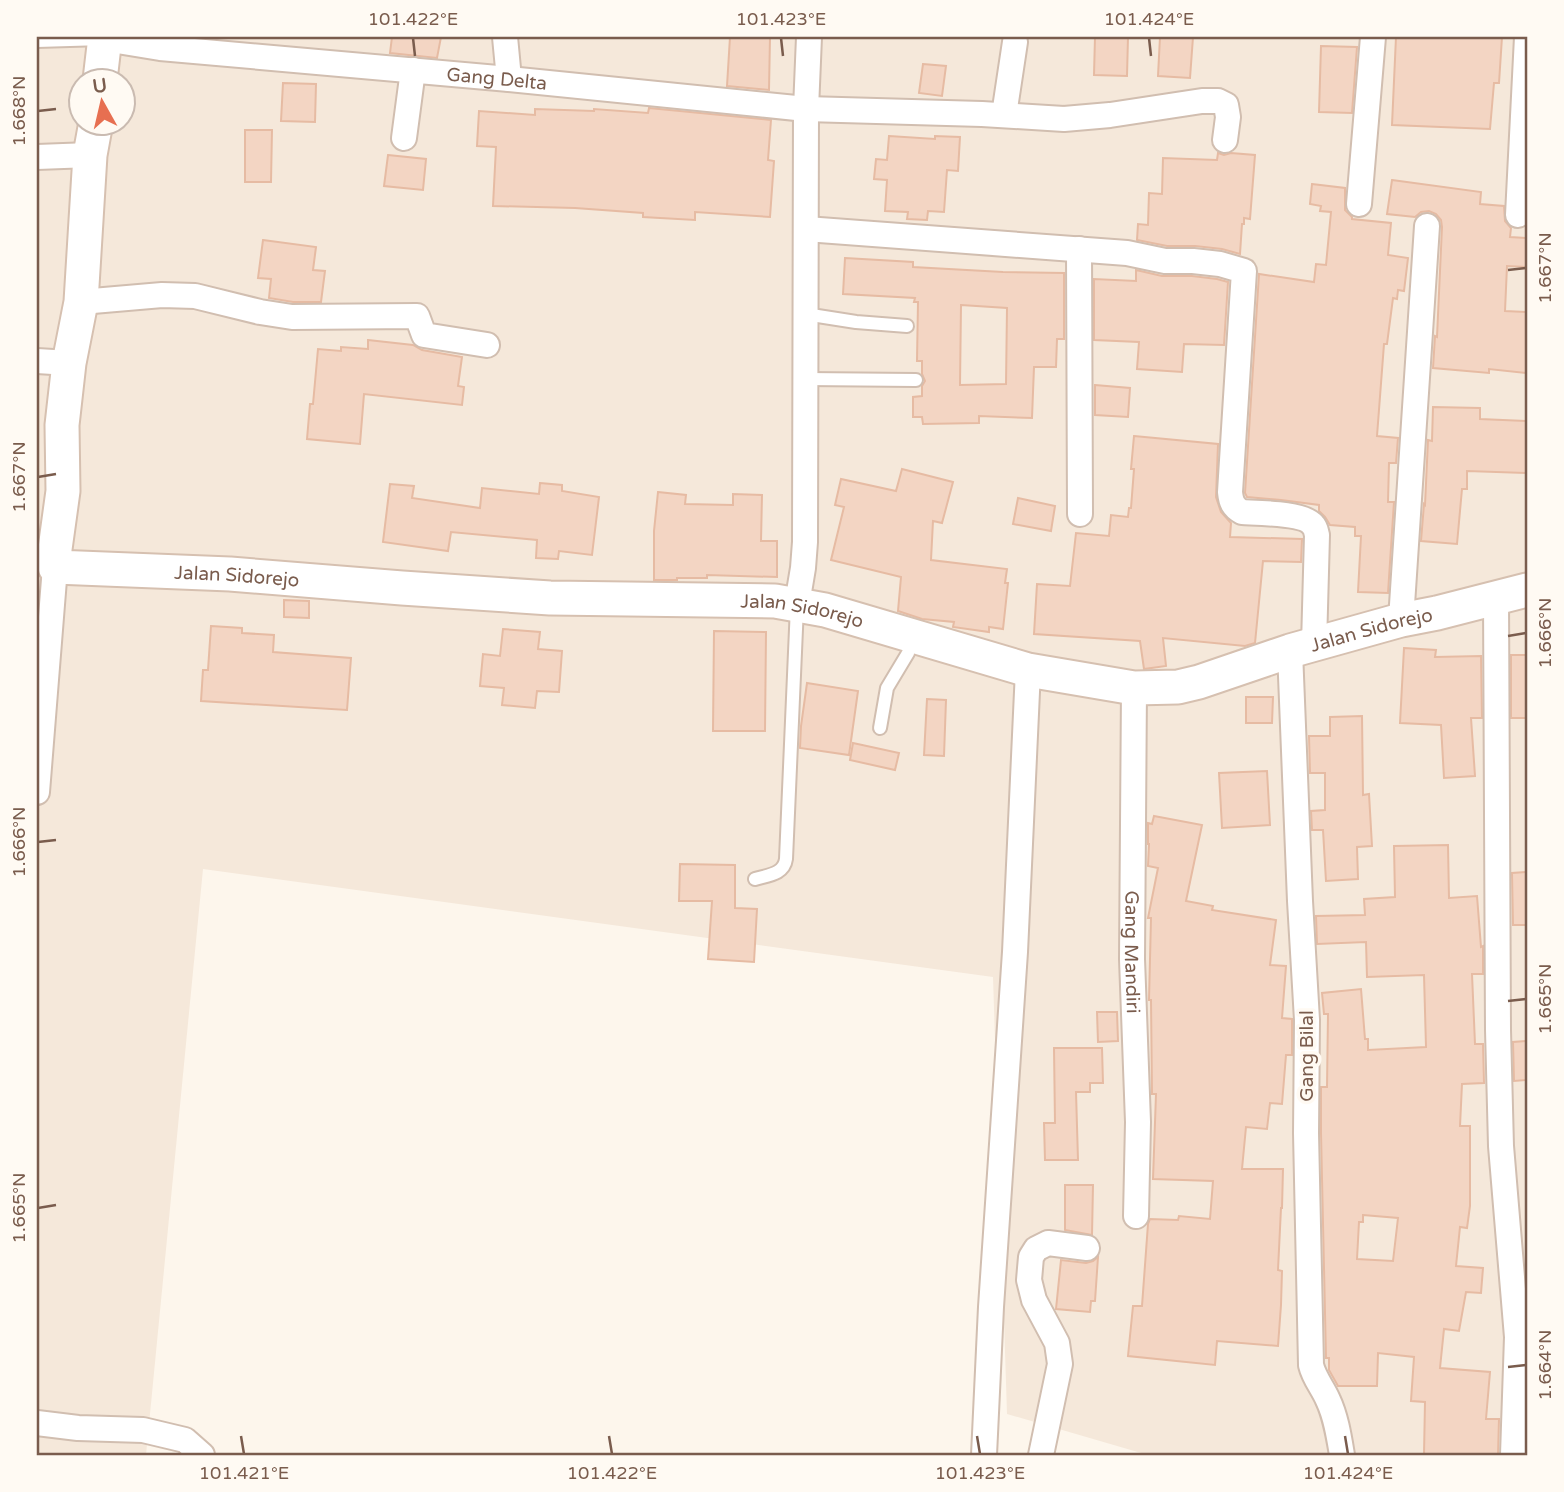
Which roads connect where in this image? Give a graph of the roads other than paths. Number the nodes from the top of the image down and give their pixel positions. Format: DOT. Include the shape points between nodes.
graph roads {
  1 [pos="505,37"];
  2 [pos="809,37"];
  3 [pos="1373,37"];
  4 [pos="1527,37"];
  5 [pos="105,38"];
  6 [pos="37,41"];
  7 [pos="1015,42"];
  8 [pos="102,66"];
  9 [pos="413,70"];
  10 [pos="509,79"];
  11 [pos="806,108"];
  12 [pos="1004,116"];
  13 [pos="404,138"];
  14 [pos="1225,139"];
  15 [pos="93,141"];
  16 [pos="37,145"];
  17 [pos="37,157"];
  18 [pos="1359,204"];
  19 [pos="1518,215"];
  20 [pos="1427,226"];
  21 [pos="806,229"];
  22 [pos="1079,249"];
  23 [pos="80,302"];
  24 [pos="805,314"];
  25 [pos="907,326"];
  26 [pos="487,345"];
  27 [pos="53,362"];
  28 [pos="805,379"];
  29 [pos="916,380"];
  30 [pos="1080,514"];
  31 [pos="55,567"];
  32 [pos="1512,594"];
  33 [pos="797,604"];
  34 [pos="1401,620"];
  35 [pos="913,636"];
  36 [pos="42,639"];
  37 [pos="1302,648"];
  38 [pos="1028,670"];
  39 [pos="1134,688"];
  40 [pos="880,728"];
  41 [pos="37,792"];
  42 [pos="755,879"];
  43 [pos="1136,1216"];
  44 [pos="1087,1248"];
  45 [pos="1522,1337"];
  46 [pos="37,1423"];
  47 [pos="202,1455"];
  48 [pos="984,1455"];
  49 [pos="1041,1455"];
  50 [pos="1342,1455"];
  51 [pos="1513,1455"];
  1 -- 10 [label="street"];
  2 -- 11 [label="street"];
  3 -- 18 [label="street"];
  4 -- 19 [label="street"];
  5 -- 6 [label="lane"];
  5 -- 8 [label="street"];
  5 -- 9 [label="street, Gang Delta" via="160,48"];
  7 -- 12 [label="street"];
  9 -- 10 [label="street, Gang Delta"];
  9 -- 13 [label="street"];
  10 -- 11 [label="street, Gang Delta"];
  11 -- 12 [label="street, Gang Delta"];
  11 -- 21 [label="street"];
  12 -- 14 [label="street, Gang Delta" via="1064,119 1218,102 1226,105"];
  15 -- 16 [label="lane"];
  15 -- 17 [label="street"];
  15 -- 23 [label="street"];
  20 -- 34 [label="street"];
  21 -- 22 [label="street"];
  21 -- 24 [label="street"];
  22 -- 30 [label="street"];
  22 -- 37 [label="street, Gang Bilal" via="1220,264 1244,271 1231,501 1242,512 1298,517 1315,527"];
  23 -- 26 [label="street" via="195,296 292,317 417,316 424,335"];
  23 -- 27 [label="street"];
  24 -- 25 [label="lane"];
  24 -- 28 [label="street"];
  27 -- 31 [label="street" via="62,425 63,491"];
  28 -- 29 [label="lane"];
  28 -- 33 [label="street" via="805,542"];
  31 -- 33 [label="street, Jalan Sidorejo" via="230,574 551,598"];
  31 -- 36 [label="street"];
  32 -- 34 [label="street, Jalan Sidorejo"];
  32 -- 45 [label="street" via="1498,1030 1501,1146"];
  33 -- 35 [label="street, Jalan Sidorejo"];
  33 -- 42 [label="lane" via="785,867"];
  34 -- 37 [label="street, Jalan Sidorejo"];
  35 -- 38 [label="street, Jalan Sidorejo"];
  35 -- 40 [label="lane" via="887,688"];
  36 -- 41 [label="street"];
  37 -- 39 [label="street, Jalan Sidorejo" via="1199,682"];
  37 -- 50 [label="street, Gang Bilal" via="1300,887 1307,1020 1311,1365 1331,1406"];
  38 -- 39 [label="street, Jalan Sidorejo"];
  38 -- 48 [label="street"];
  39 -- 43 [label="street, Gang Mandiri"];
  44 -- 49 [label="street" via="1048,1243 1031,1257 1029,1280 1034,1300 1057,1343 1060,1364"];
  45 -- 51 [label="street"];
  46 -- 47 [label="street" via="143,1430 185,1440"];
}
